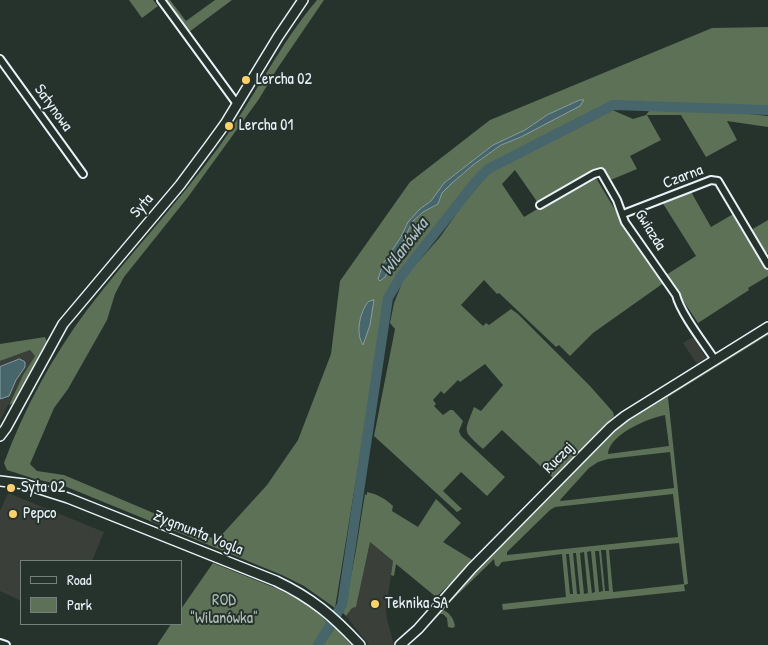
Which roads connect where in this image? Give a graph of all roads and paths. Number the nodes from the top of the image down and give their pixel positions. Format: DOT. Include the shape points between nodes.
graph roads {
  1 [pos="161,0"];
  2 [pos="303,0"];
  3 [pos="0,59"];
  4 [pos="237,104"];
  5 [pos="83,174"];
  6 [pos="540,205"];
  7 [pos="623,214"];
  8 [pos="768,265"];
  9 [pos="768,327"];
  10 [pos="715,360"];
  11 [pos="2,433"];
  12 [pos="0,444"];
  13 [pos="0,474"];
  14 [pos="0,481"];
  15 [pos="20,483"];
  16 [pos="0,642"];
  17 [pos="6,645"];
  18 [pos="358,645"];
  19 [pos="400,645"];
  1 -- 4 [label="street"];
  2 -- 4 [label="street, Syta"];
  3 -- 5 [label="street, Satynowa"];
  4 -- 11 [label="street, Syta" via="180,185 62,324"];
  6 -- 7 [label="street, Gwiazda" via="600,172"];
  7 -- 8 [label="street, Czarna" via="715,180"];
  7 -- 10 [label="street, Gwiazda" via="625,222 676,295"];
  9 -- 10 [label="street, Ruczaj"];
  10 -- 19 [label="street, Ruczaj" via="611,427"];
  11 -- 12 [label="street, Syta"];
  13 -- 15 [label="street, Zygmunta Vogla"];
  14 -- 15 [label="street, Zygmunta Vogla"];
  15 -- 18 [label="street, Zygmunta Vogla" via="68,498 263,575 328,613"];
  16 -- 17 [label="street"];
}
